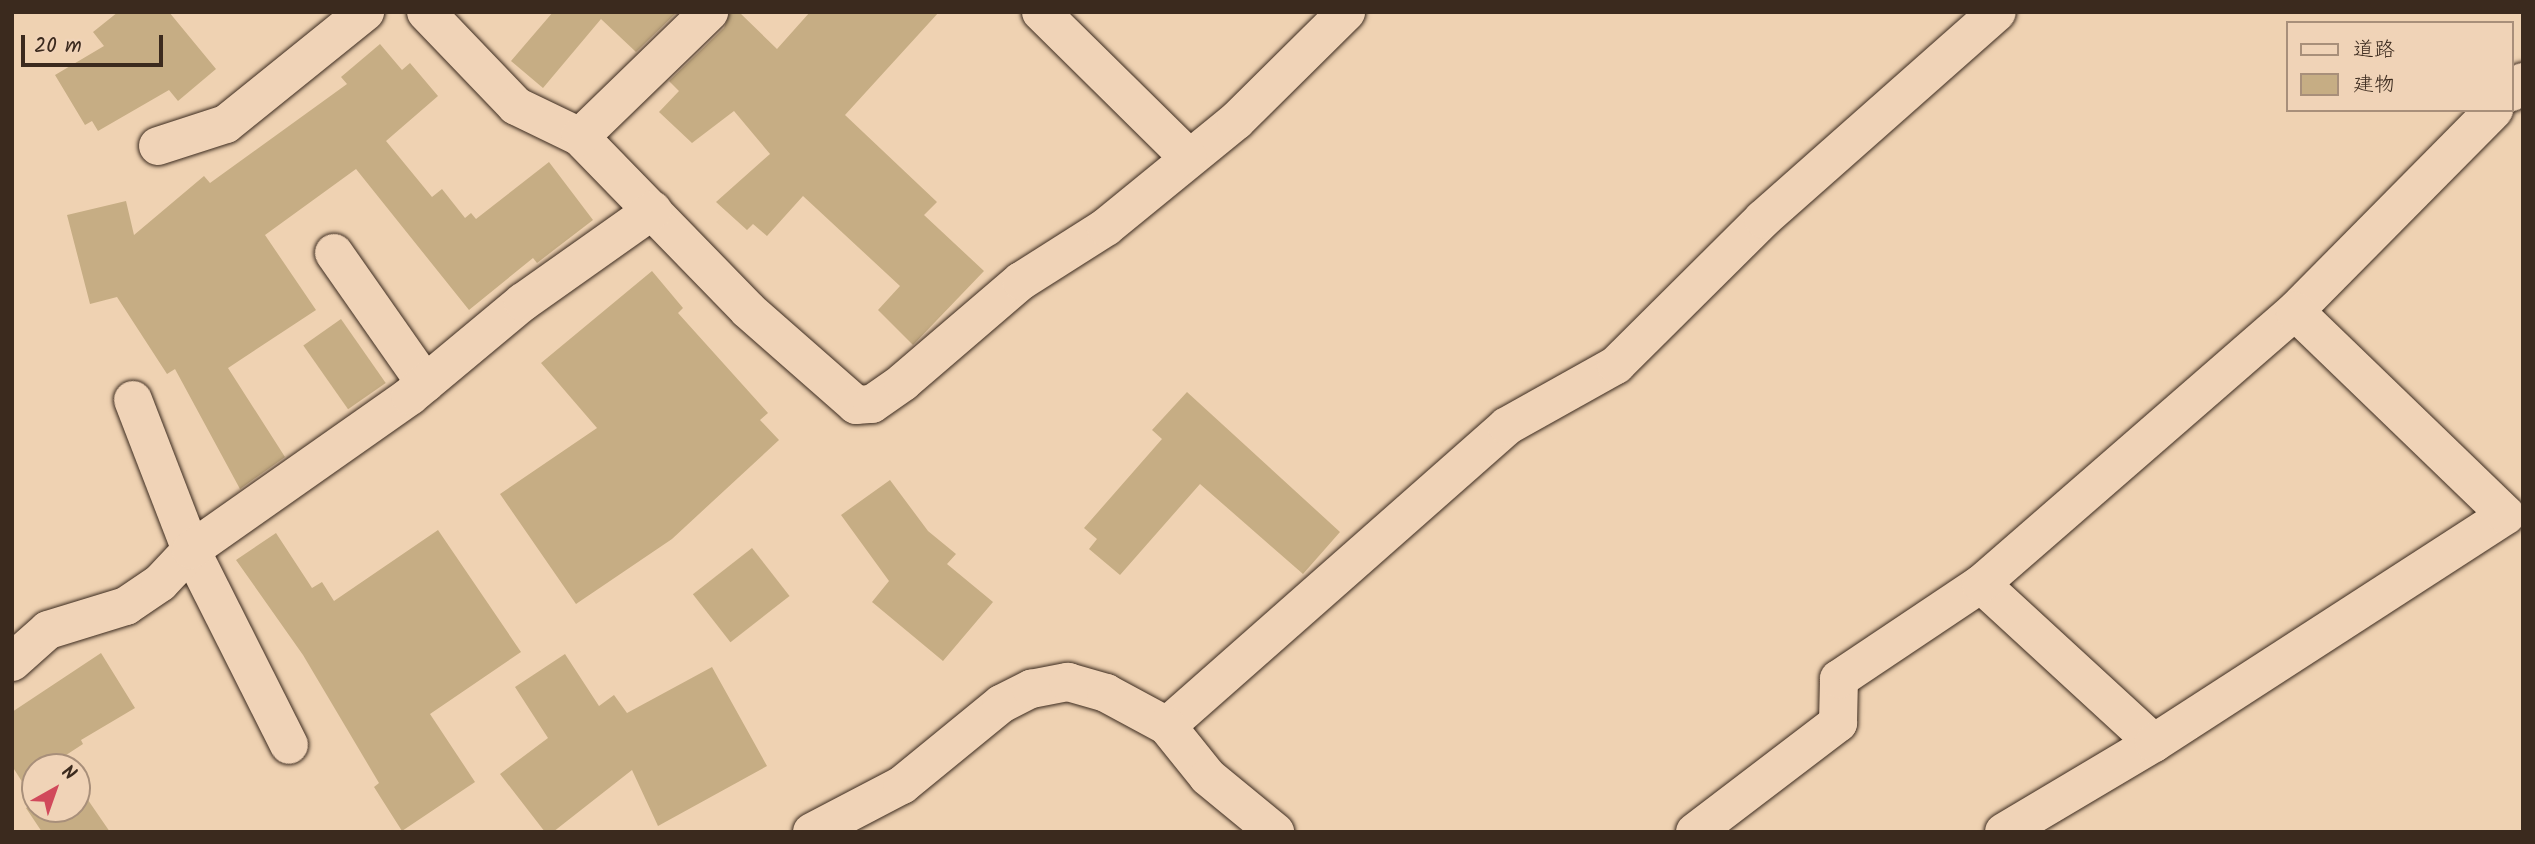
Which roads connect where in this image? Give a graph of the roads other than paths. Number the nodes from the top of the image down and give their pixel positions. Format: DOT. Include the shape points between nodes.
graph roads {
  1 [pos="365,12"];
  2 [pos="426,12"];
  3 [pos="709,12"];
  4 [pos="1041,12"];
  5 [pos="1346,12"];
  6 [pos="1997,12"];
  7 [pos="2492,112"];
  8 [pos="580,137"];
  9 [pos="158,146"];
  10 [pos="1188,157"];
  11 [pos="653,210"];
  12 [pos="334,253"];
  13 [pos="2295,311"];
  14 [pos="425,383"];
  15 [pos="133,400"];
  16 [pos="191,550"];
  17 [pos="1981,584"];
  18 [pos="12,662"];
  19 [pos="1167,726"];
  20 [pos="2154,743"];
  21 [pos="289,745"];
  22 [pos="812,832"];
  23 [pos="1275,832"];
  24 [pos="1695,832"];
  25 [pos="2004,832"];
  1 -- 9 [label="street" via="226,124"];
  2 -- 8 [label="street" via="516,106"];
  3 -- 8 [label="street"];
  4 -- 10 [label="street"];
  5 -- 10 [label="street" via="1236,121"];
  6 -- 19 [label="street" via="1763,219 1616,365 1507,426"];
  7 -- 13 [label="street"];
  8 -- 11 [label="street"];
  10 -- 11 [label="street" via="1106,227 1021,281 903,382 864,405 856,405 748,310"];
  11 -- 14 [label="street" via="523,302"];
  12 -- 14 [label="street"];
  13 -- 17 [label="street"];
  13 -- 20 [label="street" via="2507,515"];
  14 -- 16 [label="street"];
  15 -- 16 [label="street"];
  16 -- 18 [label="street" via="160,583 126,606 48,630"];
  16 -- 21 [label="street"];
  17 -- 20 [label="street"];
  17 -- 24 [label="street" via="1839,679 1838,723"];
  19 -- 22 [label="street" via="1106,693 1068,682 1031,688 1001,704 876,802"];
  19 -- 23 [label="street" via="1209,777"];
  20 -- 25 [label="street"];
}
